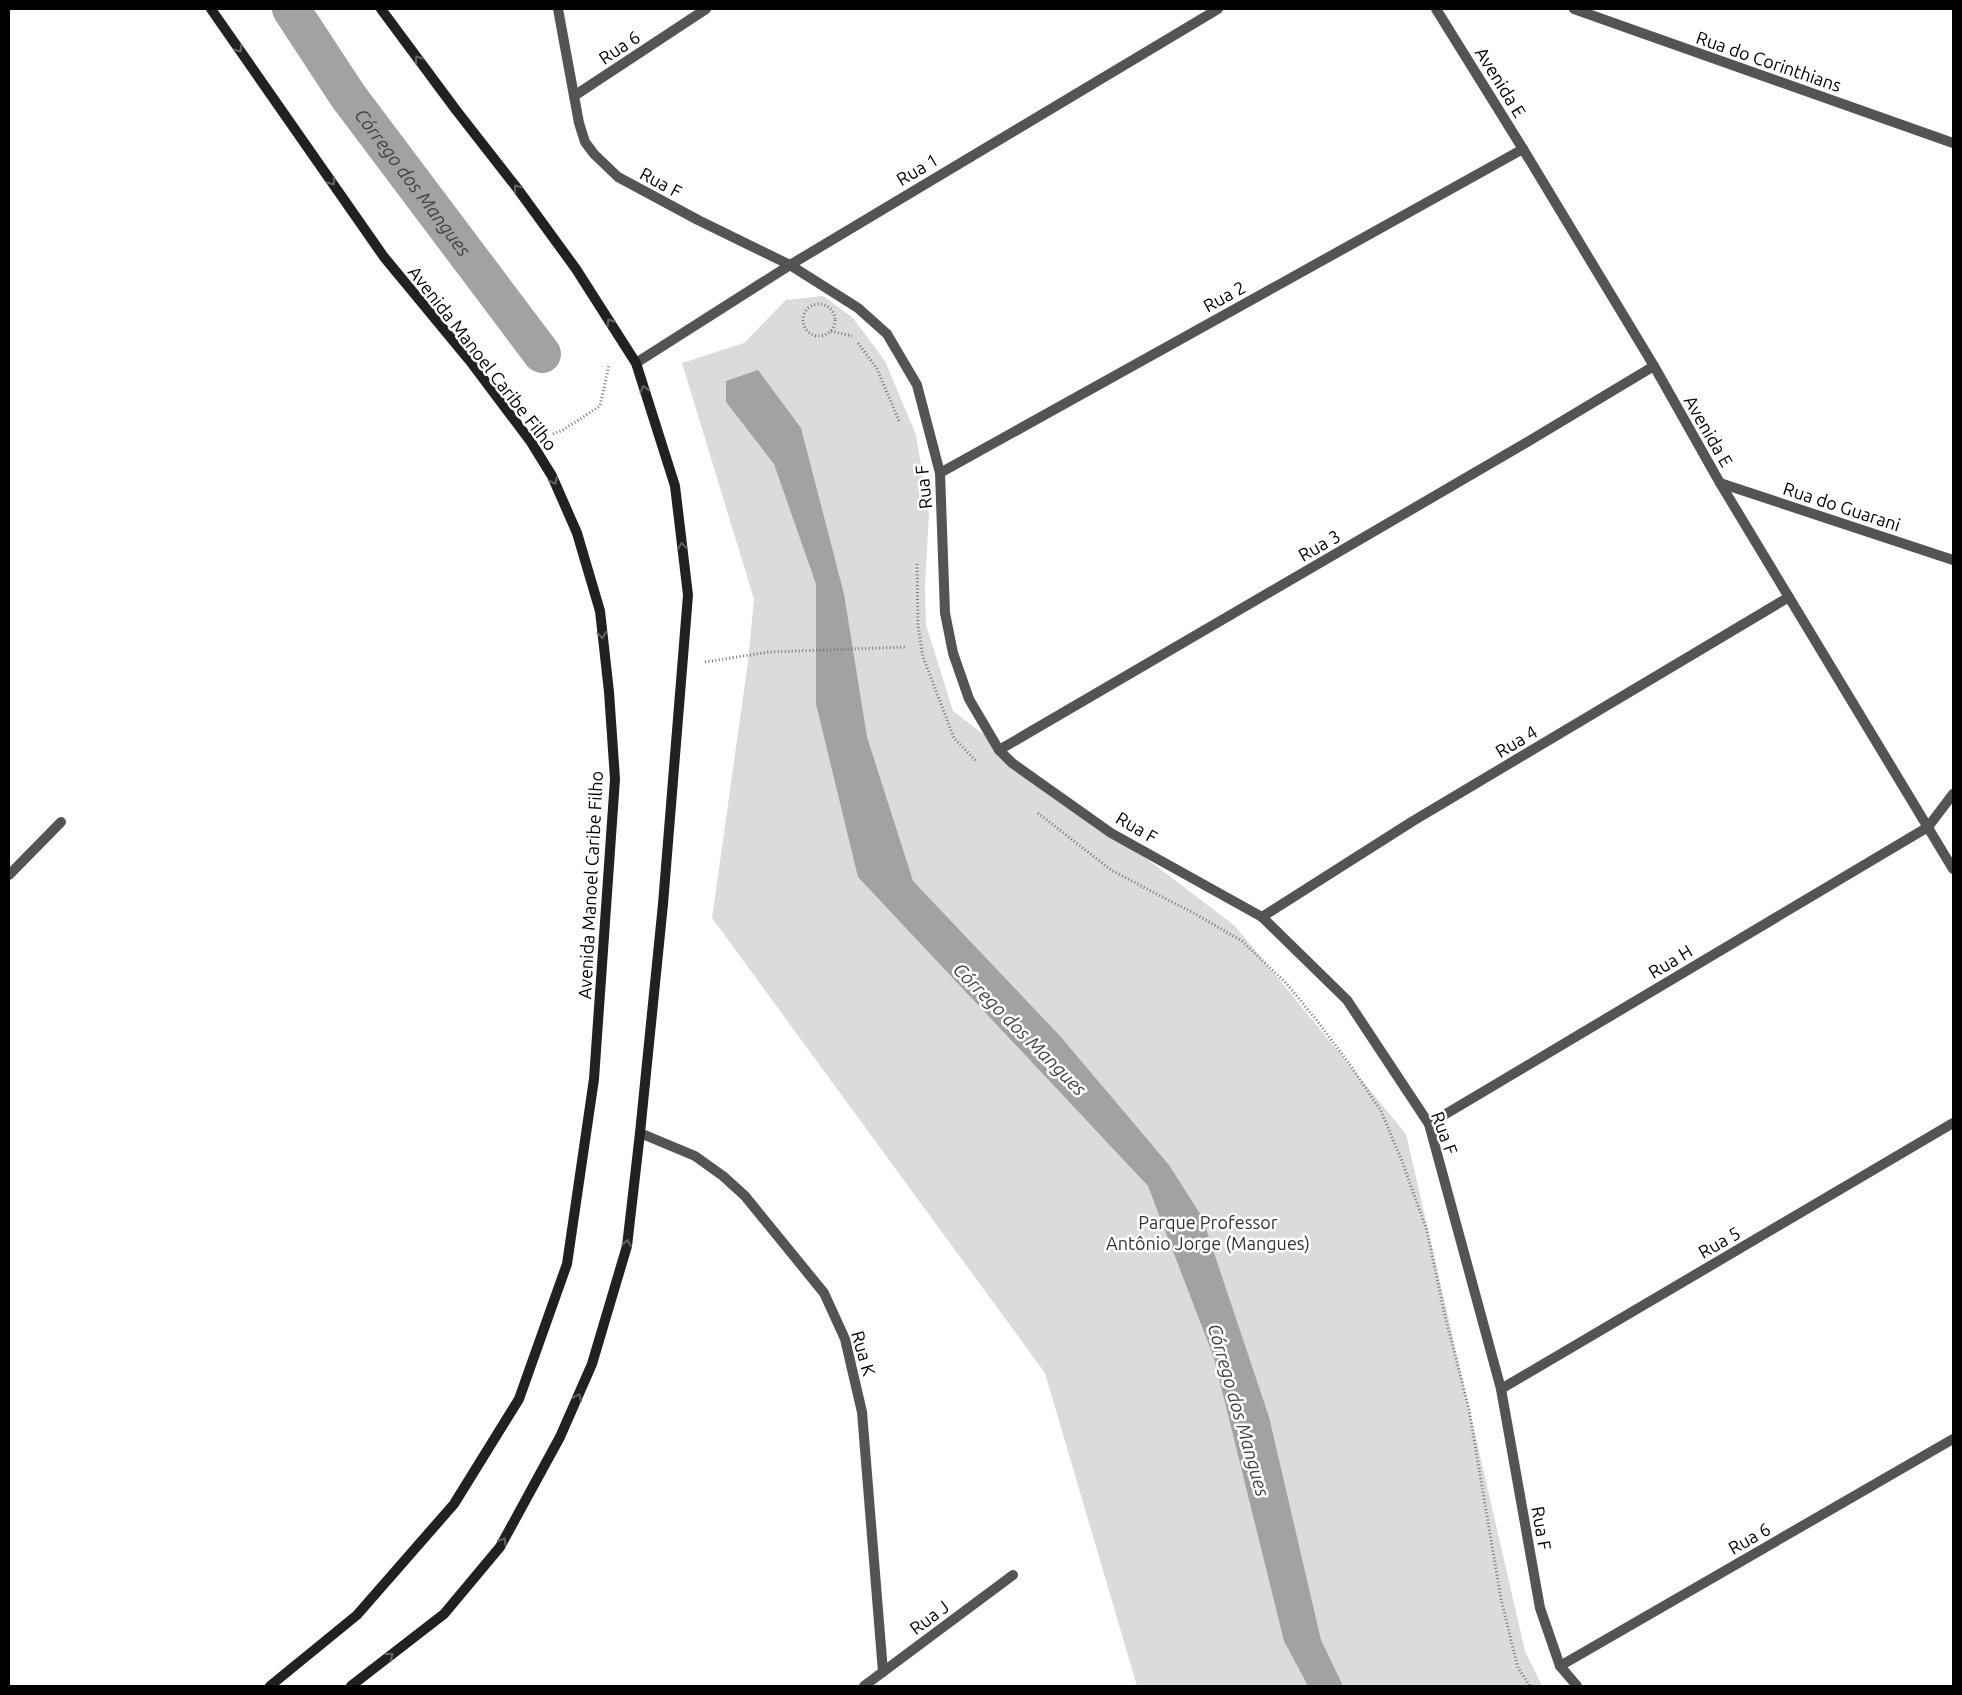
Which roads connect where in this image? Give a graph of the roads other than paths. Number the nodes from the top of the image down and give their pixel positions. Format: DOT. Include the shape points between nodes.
graph roads {
  1 [pos="212,9"];
  2 [pos="381,9"];
  3 [pos="558,9"];
  4 [pos="706,9"];
  5 [pos="1218,9"];
  6 [pos="1436,9"];
  7 [pos="1574,9"];
  8 [pos="574,96"];
  9 [pos="1953,143"];
  10 [pos="1523,149"];
  11 [pos="790,265"];
  12 [pos="636,363"];
  13 [pos="1654,366"];
  14 [pos="940,472"];
  15 [pos="1720,483"];
  16 [pos="1953,560"];
  17 [pos="1789,597"];
  18 [pos="999,750"];
  19 [pos="1953,794"];
  20 [pos="61,822"];
  21 [pos="1928,827"];
  22 [pos="1953,869"];
  23 [pos="9,875"];
  24 [pos="1262,916"];
  25 [pos="1953,1123"];
  26 [pos="1429,1124"];
  27 [pos="640,1133"];
  28 [pos="1501,1389"];
  29 [pos="1953,1439"];
  30 [pos="1013,1575"];
  31 [pos="1560,1666"];
  32 [pos="883,1672"];
  33 [pos="270,1686"];
  34 [pos="351,1686"];
  35 [pos="864,1686"];
  36 [pos="1577,1686"];
  1 -- 33 [label="main road, Avenida Manoel Caribe Filho, one-way" via="384,257 470,361 531,442 552,476 577,533 600,611 615,779 594,1079 566,1264 519,1399 454,1504 357,1615"];
  12 -- 2 [label="main road, one-way" via="576,269 523,195"];
  3 -- 8 [label="street, Rua F"];
  4 -- 8 [label="street, Rua 6"];
  5 -- 11 [label="street, Rua 1"];
  6 -- 10 [label="street, Avenida E"];
  7 -- 9 [label="street, Rua do Corinthians"];
  8 -- 11 [label="street, Rua F" via="585,142 618,177"];
  10 -- 13 [label="street, Avenida E"];
  10 -- 14 [label="street, Rua 2"];
  11 -- 12 [label="street, Rua 1"];
  11 -- 14 [label="street, Rua F" via="858,308 887,334 917,385"];
  27 -- 12 [label="main road, one-way" via="663,904 688,594 675,486"];
  13 -- 15 [label="street, Avenida E"];
  13 -- 18 [label="street, Rua 3"];
  14 -- 18 [label="street, Rua F" via="945,613 953,653 969,699"];
  15 -- 16 [label="street, Rua do Guarani"];
  15 -- 17 [label="street, Avenida E"];
  17 -- 21 [label="street, Avenida E"];
  17 -- 24 [label="street, Rua 4" via="1413,821"];
  18 -- 24 [label="street, Rua F" via="1111,833"];
  19 -- 21 [label="street"];
  20 -- 23 [label="street"];
  21 -- 22 [label="street, Avenida E"];
  21 -- 26 [label="street, Rua H"];
  24 -- 26 [label="street, Rua F" via="1347,1000"];
  25 -- 28 [label="street, Rua 5"];
  26 -- 28 [label="street, Rua F"];
  27 -- 32 [label="street, Rua K" via="695,1156 745,1196 824,1294 845,1339 862,1412"];
  34 -- 27 [label="main road, one-way" via="444,1614 500,1547 560,1437 592,1364 627,1246"];
  28 -- 31 [label="street, Rua F" via="1540,1608"];
  29 -- 31 [label="street, Rua 6"];
  30 -- 32 [label="street, Rua J"];
  31 -- 36 [label="street, Rua F"];
  32 -- 35 [label="street, Rua J"];
}
